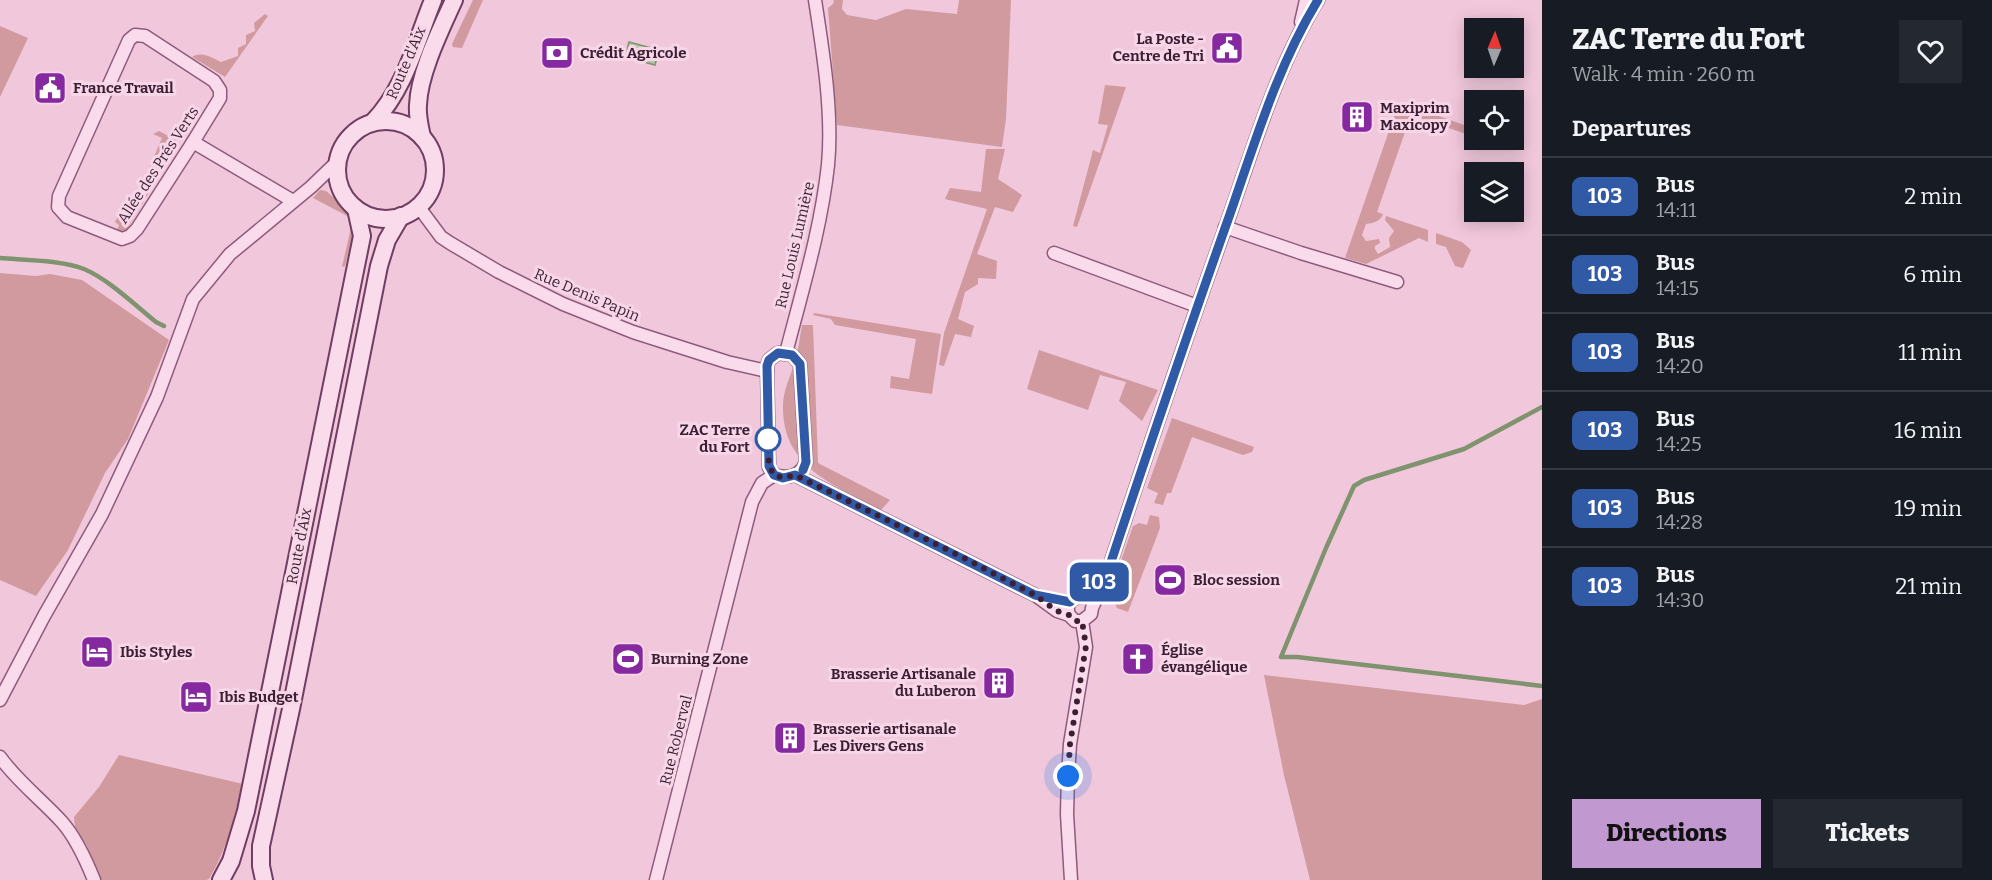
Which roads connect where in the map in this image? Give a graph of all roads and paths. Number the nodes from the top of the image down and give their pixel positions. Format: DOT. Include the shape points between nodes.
graph roads {
  1 [pos="433,0"];
  2 [pos="454,0"];
  3 [pos="815,0"];
  4 [pos="1306,0"];
  5 [pos="1318,0"];
  6 [pos="1299,33"];
  7 [pos="373,122"];
  8 [pos="422,137"];
  9 [pos="193,142"];
  10 [pos="337,162"];
  11 [pos="293,201"];
  12 [pos="418,206"];
  13 [pos="356,209"];
  14 [pos="401,216"];
  15 [pos="1225,227"];
  16 [pos="1054,253"];
  17 [pos="1397,282"];
  18 [pos="1197,306"];
  19 [pos="786,353"];
  20 [pos="767,371"];
  21 [pos="774,475"];
  22 [pos="795,475"];
  23 [pos="1106,577"];
  24 [pos="1082,597"];
  25 [pos="1069,608"];
  26 [pos="1092,608"];
  27 [pos="1082,621"];
  28 [pos="0,700"];
  29 [pos="0,757"];
  30 [pos="94,880"];
  31 [pos="221,880"];
  32 [pos="264,880"];
  33 [pos="656,880"];
  34 [pos="1071,880"];
  1 -- 7 [label="main road, Route d'Aix" via="398,90"];
  2 -- 8 [label="main road, Route d'Aix" via="421,87 418,105"];
  3 -- 19 [label="street, Rue Louis Lumière" via="828,120 828,163 820,221"];
  4 -- 6 [label="street"];
  5 -- 6 [label="street"];
  6 -- 15 [label="street"];
  7 -- 8 [label="main road" via="391,121 408,126"];
  7 -- 10 [label="main road" via="356,130 344,144"];
  8 -- 12 [label="main road" via="434,162 434,178 429,194"];
  9 -- 9 [label="street, Allée des Prés Verts" via="220,98 220,90 214,81 145,36 135,36 129,40 89,126 58,207 67,217 106,234 122,239 130,236"];
  9 -- 11 [label="street"];
  10 -- 11 [label="street"];
  10 -- 13 [label="main road" via="340,188"];
  11 -- 28 [label="street" via="230,254 193,298 157,397 102,514"];
  12 -- 14 [label="main road"];
  12 -- 20 [label="street, Rue Denis Papin" via="441,237 563,304 633,332"];
  13 -- 14 [label="main road" via="385,219"];
  13 -- 31 [label="main road, Route d'Aix" via="362,236 356,266 246,811"];
  14 -- 32 [label="main road, Route d'Aix" via="387,240 379,266 364,337 261,846"];
  15 -- 17 [label="street"];
  15 -- 18 [label="street"];
  16 -- 18 [label="street"];
  18 -- 23 [label="street"];
  19 -- 20 [label="street" via="778,353 769,360"];
  19 -- 22 [label="street" via="800,364 806,462"];
  20 -- 21 [label="street" via="769,466"];
  21 -- 22 [label="street"];
  21 -- 33 [label="street, Rue Roberval" via="762,483 752,502"];
  22 -- 25 [label="street" via="1035,595 1057,611"];
  23 -- 24 [label="street"];
  23 -- 26 [label="street"];
  24 -- 25 [label="street" via="1076,597"];
  24 -- 26 [label="street" via="1090,601"];
  25 -- 27 [label="street" via="1075,621"];
  26 -- 27 [label="street" via="1089,617"];
  27 -- 34 [label="street" via="1086,646 1070,744 1068,782"];
  29 -- 30 [label="street" via="63,824"];
}
